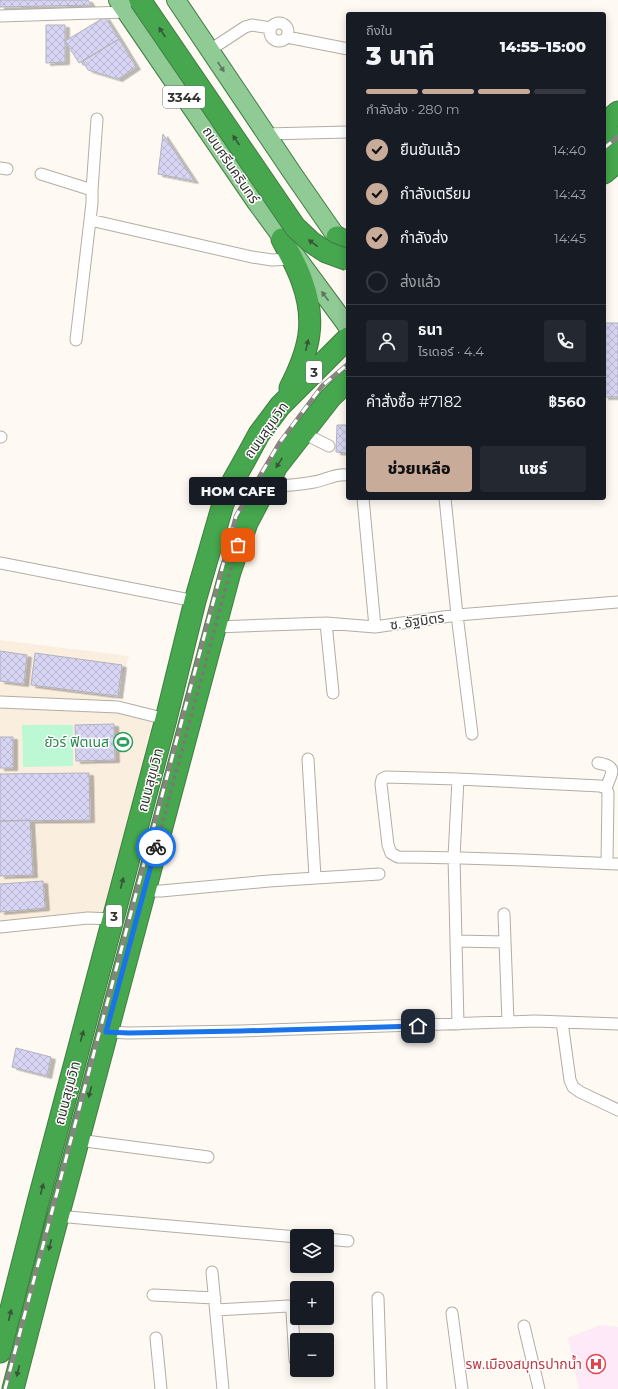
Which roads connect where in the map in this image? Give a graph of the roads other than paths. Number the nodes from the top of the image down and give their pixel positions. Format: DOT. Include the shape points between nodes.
graph roads {
  1 [pos="176,0"];
  2 [pos="128,4"];
  3 [pos="0,16"];
  4 [pos="346,49"];
  5 [pos="210,50"];
  6 [pos="618,112"];
  7 [pos="97,119"];
  8 [pos="606,122"];
  9 [pos="346,132"];
  10 [pos="266,134"];
  11 [pos="618,137"];
  12 [pos="606,147"];
  13 [pos="618,161"];
  14 [pos="606,171"];
  15 [pos="41,174"];
  16 [pos="293,174"];
  17 [pos="92,190"];
  18 [pos="250,194"];
  19 [pos="90,220"];
  20 [pos="282,239"];
  21 [pos="344,245"];
  22 [pos="292,259"];
  23 [pos="346,259"];
  24 [pos="346,325"];
  25 [pos="76,340"];
  26 [pos="346,340"];
  27 [pos="346,383"];
  28 [pos="280,406"];
  29 [pos="303,432"];
  30 [pos="329,446"];
  31 [pos="346,475"];
  32 [pos="266,486"];
  33 [pos="363,500"];
  34 [pos="446,500"];
  35 [pos="0,563"];
  36 [pos="195,601"];
  37 [pos="618,602"];
  38 [pos="457,615"];
  39 [pos="326,623"];
  40 [pos="215,627"];
  41 [pos="375,627"];
  42 [pos="333,694"];
  43 [pos="0,702"];
  44 [pos="166,719"];
  45 [pos="472,734"];
  46 [pos="308,759"];
  47 [pos="598,763"];
  48 [pos="458,779"];
  49 [pos="606,788"];
  50 [pos="454,857"];
  51 [pos="612,864"];
  52 [pos="379,874"];
  53 [pos="315,877"];
  54 [pos="144,891"];
  55 [pos="504,914"];
  56 [pos="113,919"];
  57 [pos="0,927"];
  58 [pos="456,941"];
  59 [pos="505,942"];
  60 [pos="508,1022"];
  61 [pos="562,1022"];
  62 [pos="458,1024"];
  63 [pos="618,1024"];
  64 [pos="106,1032"];
  65 [pos="618,1110"];
  66 [pos="78,1140"];
  67 [pos="208,1157"];
  68 [pos="58,1216"];
  69 [pos="290,1236"];
  70 [pos="334,1240"];
  71 [pos="348,1241"];
  72 [pos="212,1272"];
  73 [pos="153,1295"];
  74 [pos="214,1298"];
  75 [pos="378,1298"];
  76 [pos="216,1310"];
  77 [pos="452,1313"];
  78 [pos="524,1326"];
  79 [pos="293,1333"];
  80 [pos="156,1338"];
  81 [pos="0,1352"];
  82 [pos="13,1389"];
  83 [pos="161,1389"];
  84 [pos="223,1389"];
  85 [pos="381,1389"];
  86 [pos="462,1389"];
  87 [pos="539,1389"];
  1 -- 5 [label="main road"];
  2 -- 3 [label="street"];
  2 -- 18 [label="main road, ถนนศรีนครินทร์ / 3344"];
  23 -- 2 [label="highway, one-way, bridge" via="326,252 295,227"];
  4 -- 5 [label="street" via="287,37 288,31 282,23 271,28 245,26"];
  5 -- 10 [label="main road, one-way"];
  6 -- 8 [label="highway"];
  7 -- 17 [label="street"];
  9 -- 10 [label="street"];
  10 -- 16 [label="main road"];
  11 -- 12 [label="highway"];
  13 -- 14 [label="highway"];
  15 -- 17 [label="street"];
  16 -- 18 [label="main road" via="291,189 280,199 266,201"];
  16 -- 21 [label="main road"];
  17 -- 19 [label="street"];
  18 -- 20 [label="main road, ถนนศรีนครินทร์ / 3344"];
  19 -- 22 [label="street" via="252,257"];
  19 -- 25 [label="street"];
  20 -- 22 [label="highway"];
  24 -- 20 [label="main road, ถนนศรีนครินทร์ / 3344, one-way"];
  28 -- 22 [label="highway, one-way" via="301,365 308,344 310,324 308,300"];
  26 -- 28 [label="highway, ถนนสุขุมวิท / 3"];
  27 -- 29 [label="highway, ถนนสุขุมวิท / 3"];
  28 -- 29 [label="highway" via="291,402 302,406 308,422"];
  28 -- 36 [label="highway, ถนนสุขุมวิท / 3" via="232,481"];
  29 -- 30 [label="street"];
  29 -- 32 [label="highway, ถนนสุขุมวิท / 3, one-way" via="277,466"];
  31 -- 32 [label="street" via="288,486"];
  32 -- 40 [label="highway, ถนนสุขุมวิท / 3" via="238,545"];
  33 -- 41 [label="street"];
  34 -- 38 [label="street"];
  35 -- 36 [label="street"];
  36 -- 44 [label="highway, ถนนสุขุมวิท / 3"];
  37 -- 38 [label="street, ซ. อัฐมิตร"];
  38 -- 41 [label="street, ซ. อัฐมิตร"];
  38 -- 45 [label="street"];
  39 -- 40 [label="street, ซ. อัฐมิตร"];
  39 -- 41 [label="street, ซ. อัฐมิตร"];
  39 -- 42 [label="street"];
  40 -- 54 [label="highway, ถนนสุขุมวิท / 3"];
  43 -- 44 [label="street" via="118,707"];
  56 -- 44 [label="highway, ถนนสุขุมวิท / 3, one-way"];
  46 -- 53 [label="street"];
  47 -- 49 [label="street" via="609,764 612,767 613,771"];
  48 -- 49 [label="street"];
  48 -- 50 [label="street"];
  48 -- 50 [label="street" via="386,777 382,779 381,784 391,853 398,857"];
  49 -- 51 [label="street"];
  50 -- 51 [label="street"];
  50 -- 58 [label="street"];
  52 -- 53 [label="street"];
  53 -- 54 [label="street" via="184,890"];
  54 -- 64 [label="highway, ถนนสุขุมวิท / 3"];
  55 -- 59 [label="street"];
  56 -- 57 [label="street" via="88,918"];
  81 -- 56 [label="highway, ถนนสุขุมวิท / 3, one-way"];
  58 -- 59 [label="street"];
  58 -- 62 [label="street"];
  59 -- 60 [label="street"];
  60 -- 61 [label="street"];
  60 -- 62 [label="street"];
  61 -- 63 [label="street"];
  61 -- 65 [label="street" via="573,1087"];
  62 -- 64 [label="street" via="241,1031"];
  64 -- 66 [label="highway, ถนนสุขุมวิท / 3, one-way"];
  66 -- 67 [label="street"];
  66 -- 68 [label="highway, ถนนสุขุมวิท / 3"];
  68 -- 69 [label="street"];
  68 -- 82 [label="highway, ถนนสุขุมวิท / 3, one-way"];
  70 -- 71 [label="street"];
  72 -- 74 [label="street"];
  73 -- 74 [label="street"];
  74 -- 76 [label="street"];
  75 -- 85 [label="street"];
  76 -- 79 [label="street" via="288,1306 292,1312"];
  76 -- 84 [label="street"];
  77 -- 86 [label="street"];
  78 -- 87 [label="street"];
  80 -- 83 [label="street"];
}
